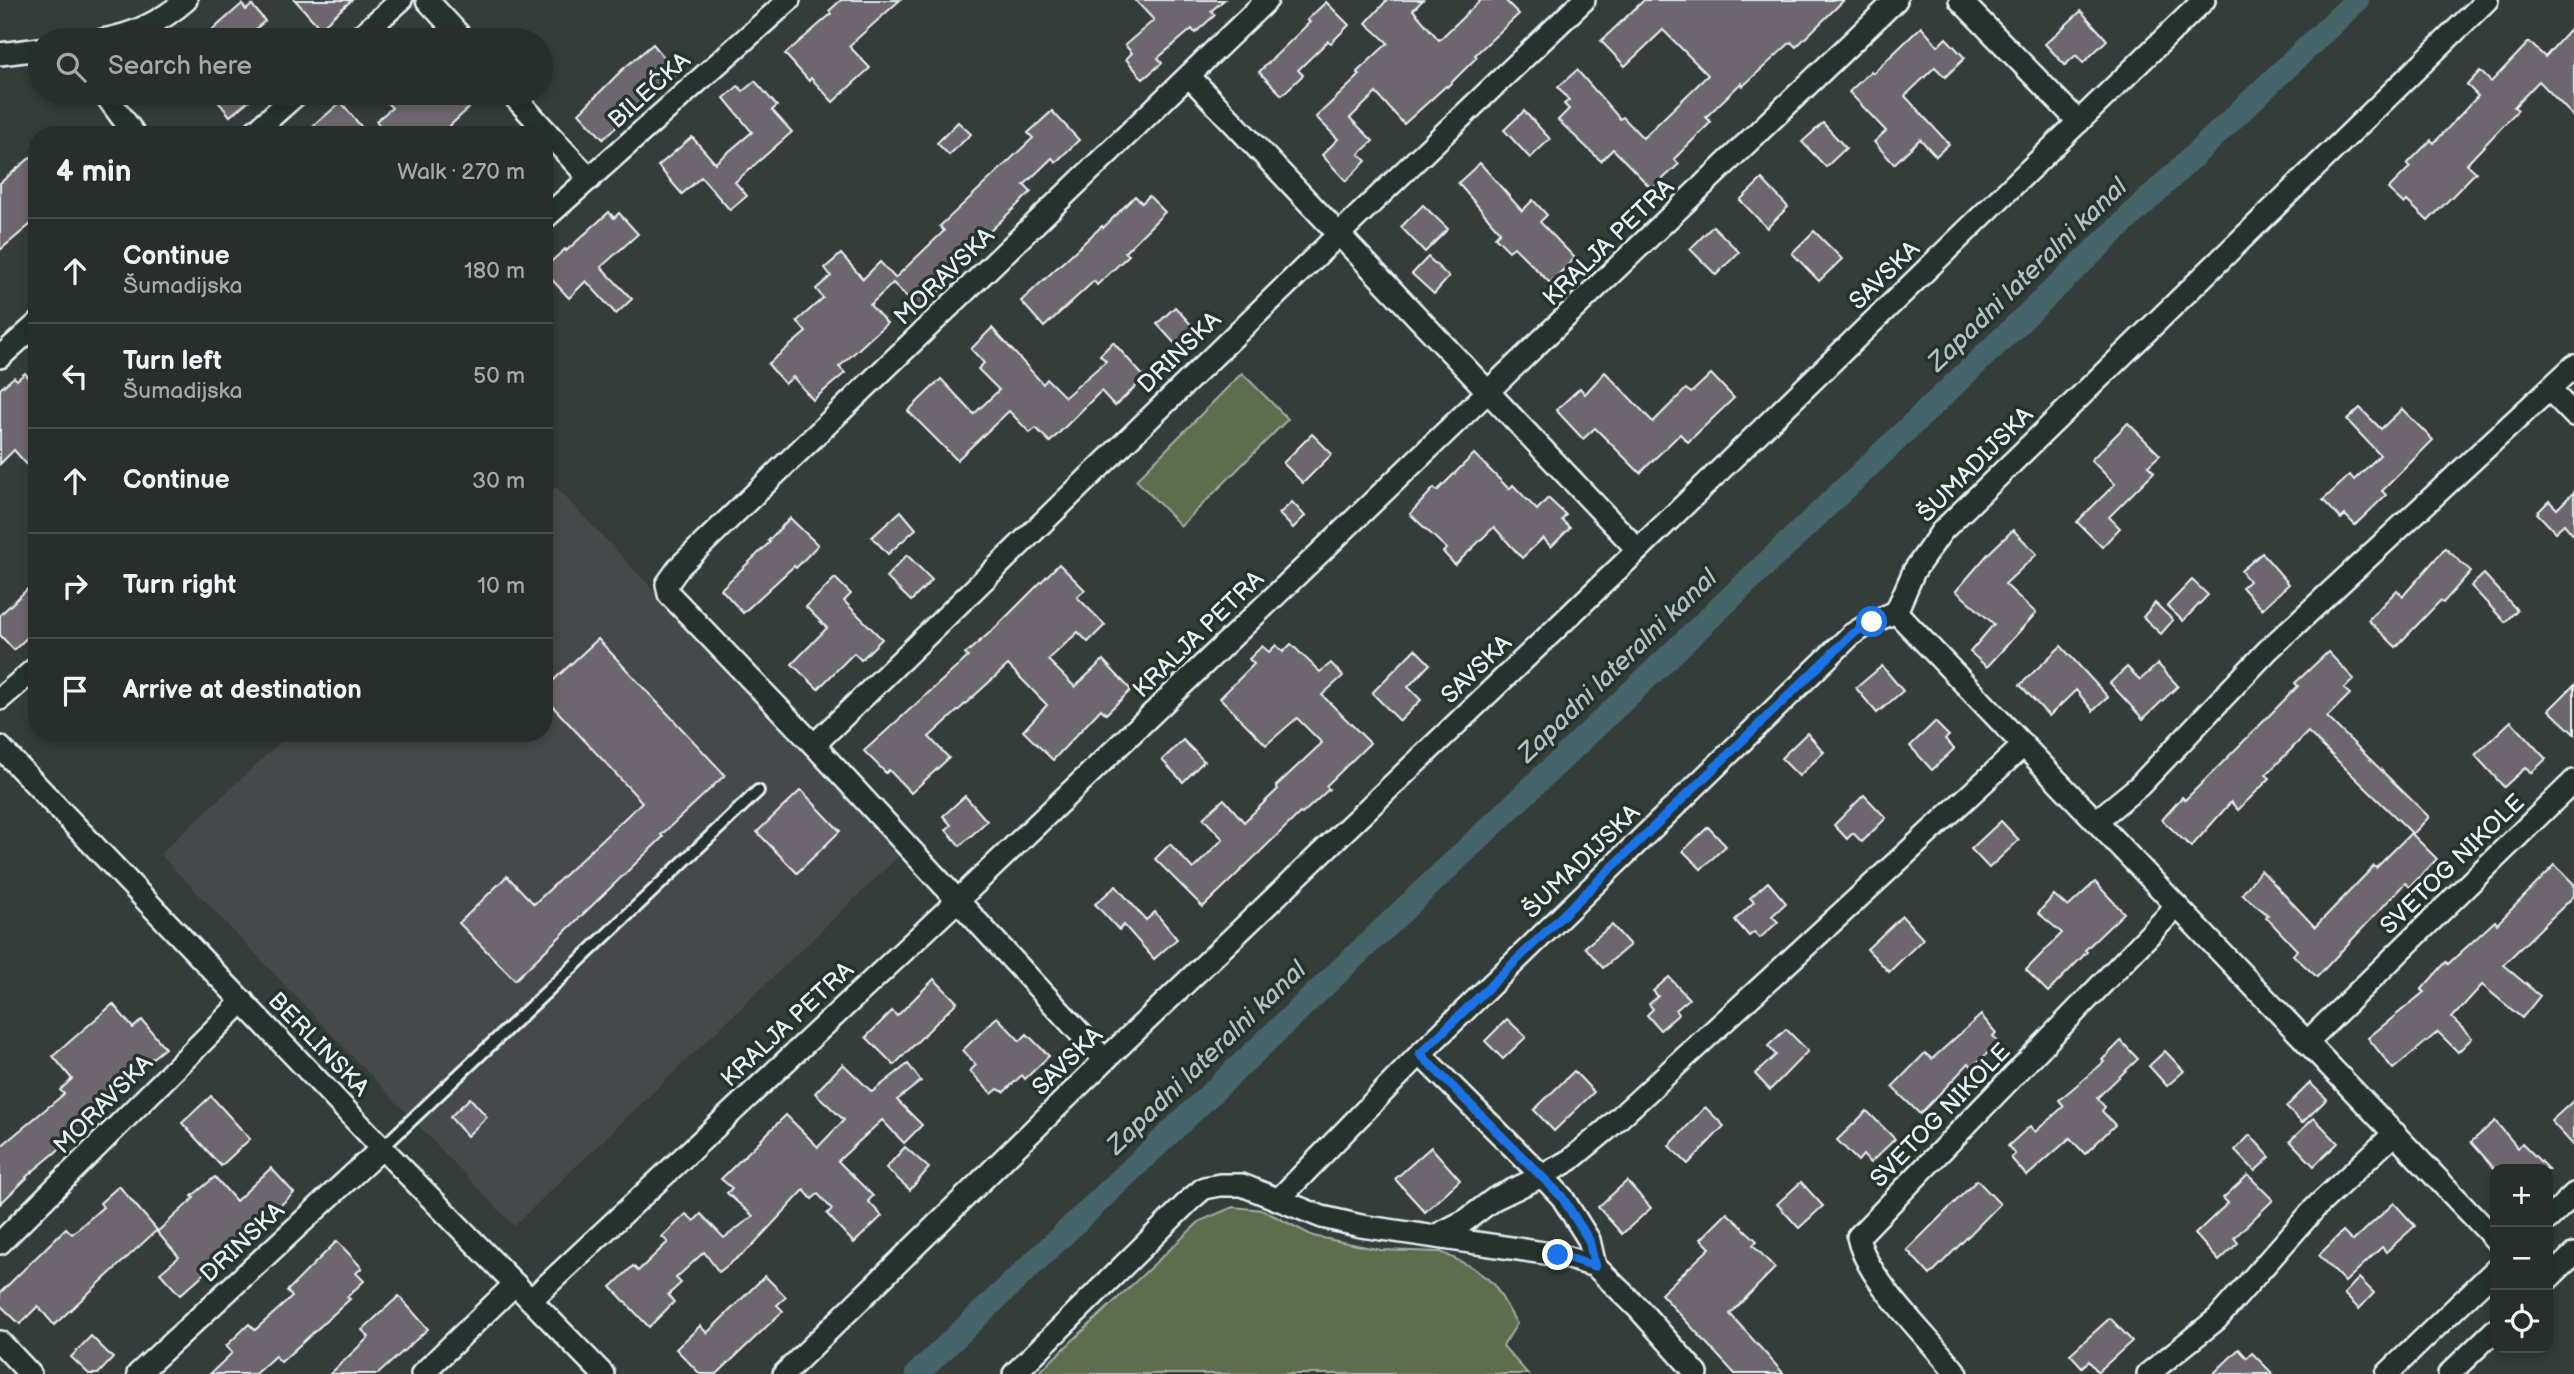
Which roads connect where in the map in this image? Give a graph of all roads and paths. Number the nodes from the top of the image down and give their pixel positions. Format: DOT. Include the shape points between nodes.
graph roads {
  1 [pos="186,0"];
  2 [pos="401,0"];
  3 [pos="427,0"];
  4 [pos="789,0"];
  5 [pos="1267,0"];
  6 [pos="1584,0"];
  7 [pos="1896,0"];
  8 [pos="1960,0"];
  9 [pos="2204,0"];
  10 [pos="2487,0"];
  11 [pos="140,28"];
  12 [pos="370,28"];
  13 [pos="453,28"];
  14 [pos="28,50"];
  15 [pos="0,54"];
  16 [pos="1189,75"];
  17 [pos="113,105"];
  18 [pos="285,105"];
  19 [pos="522,105"];
  20 [pos="2079,122"];
  21 [pos="128,126"];
  22 [pos="261,126"];
  23 [pos="541,126"];
  24 [pos="553,139"];
  25 [pos="590,179"];
  26 [pos="553,211"];
  27 [pos="1339,234"];
  28 [pos="28,332"];
  29 [pos="0,357"];
  30 [pos="2574,366"];
  31 [pos="2550,390"];
  32 [pos="1489,393"];
  33 [pos="2574,415"];
  34 [pos="1638,550"];
  35 [pos="1896,612"];
  36 [pos="28,675"];
  37 [pos="0,699"];
  38 [pos="814,745"];
  39 [pos="2024,746"];
  40 [pos="0,747"];
  41 [pos="2574,781"];
  42 [pos="758,791"];
  43 [pos="2096,821"];
  44 [pos="957,901"];
  45 [pos="2177,906"];
  46 [pos="243,1001"];
  47 [pos="2308,1042"];
  48 [pos="1420,1054"];
  49 [pos="1105,1060"];
  50 [pos="2395,1133"];
  51 [pos="382,1148"];
  52 [pos="1542,1176"];
  53 [pos="2574,1194"];
  54 [pos="1280,1198"];
  55 [pos="2553,1214"];
  56 [pos="2490,1233"];
  57 [pos="1435,1237"];
  58 [pos="0,1243"];
  59 [pos="2574,1254"];
  60 [pos="1595,1266"];
  61 [pos="2553,1274"];
  62 [pos="2490,1275"];
  63 [pos="515,1284"];
  64 [pos="531,1300"];
  65 [pos="2490,1335"];
  66 [pos="0,1342"];
  67 [pos="30,1374"];
  68 [pos="138,1374"];
  69 [pos="422,1374"];
  70 [pos="603,1374"];
  71 [pos="784,1374"];
  72 [pos="1014,1374"];
  73 [pos="1697,1374"];
  74 [pos="1957,1374"];
  75 [pos="2148,1374"];
  76 [pos="2387,1374"];
  77 [pos="2449,1374"];
  1 -- 11 [label="street"];
  2 -- 12 [label="street"];
  3 -- 13 [label="street"];
  4 -- 25 [label="street, BILEĆKA"];
  5 -- 16 [label="street, MORAVSKA"];
  6 -- 27 [label="street, DRINSKA"];
  7 -- 32 [label="street, KRALJA PETRA"];
  8 -- 20 [label="street"];
  9 -- 20 [label="street, SAVSKA"];
  10 -- 35 [label="street, ŠUMADIJSKA" via="1942,531 1914,571"];
  14 -- 15 [label="street"];
  16 -- 27 [label="street"];
  16 -- 38 [label="street, MORAVSKA" via="680,566 667,584 669,594"];
  17 -- 21 [label="street"];
  18 -- 22 [label="street"];
  19 -- 23 [label="street"];
  20 -- 34 [label="street, SAVSKA"];
  24 -- 25 [label="street"];
  25 -- 26 [label="street, BILEĆKA"];
  27 -- 32 [label="street"];
  27 -- 38 [label="street, DRINSKA"];
  28 -- 29 [label="street"];
  30 -- 31 [label="street"];
  31 -- 33 [label="street"];
  31 -- 43 [label="street" via="2268,650 2139,786"];
  32 -- 34 [label="street"];
  32 -- 44 [label="street, KRALJA PETRA"];
  34 -- 49 [label="street, SAVSKA"];
  35 -- 39 [label="street"];
  35 -- 48 [label="street, ŠUMADIJSKA" via="1851,635"];
  36 -- 37 [label="street"];
  38 -- 44 [label="street"];
  39 -- 43 [label="street"];
  39 -- 52 [label="street" via="1605,1131"];
  40 -- 46 [label="street, BERLINSKA"];
  41 -- 47 [label="street, SVETOG NIKOLE"];
  42 -- 51 [label="lane"];
  43 -- 45 [label="street"];
  44 -- 49 [label="street"];
  44 -- 64 [label="street, KRALJA PETRA"];
  45 -- 47 [label="street"];
  45 -- 74 [label="street, SVETOG NIKOLE" via="1858,1237 1875,1276"];
  46 -- 51 [label="street, BERLINSKA"];
  46 -- 58 [label="street, MORAVSKA"];
  47 -- 50 [label="street"];
  48 -- 52 [label="street"];
  48 -- 54 [label="street, ŠUMADIJSKA"];
  49 -- 71 [label="street, SAVSKA"];
  50 -- 56 [label="street"];
  50 -- 75 [label="street" via="2316,1206 2217,1319"];
  51 -- 63 [label="street, BERLINSKA"];
  51 -- 68 [label="street, DRINSKA"];
  52 -- 57 [label="street" via="1494,1199"];
  52 -- 60 [label="street" via="1562,1197 1589,1240"];
  53 -- 55 [label="street"];
  54 -- 57 [label="street" via="1322,1217"];
  54 -- 72 [label="street" via="1242,1185 1204,1188"];
  57 -- 60 [label="street" via="1558,1255"];
  59 -- 61 [label="street"];
  60 -- 73 [label="street"];
  62 -- 76 [label="street"];
  63 -- 64 [label="street, BERLINSKA"];
  63 -- 69 [label="street"];
  64 -- 70 [label="street, BERLINSKA"];
  65 -- 77 [label="street"];
  66 -- 67 [label="street"];
}
